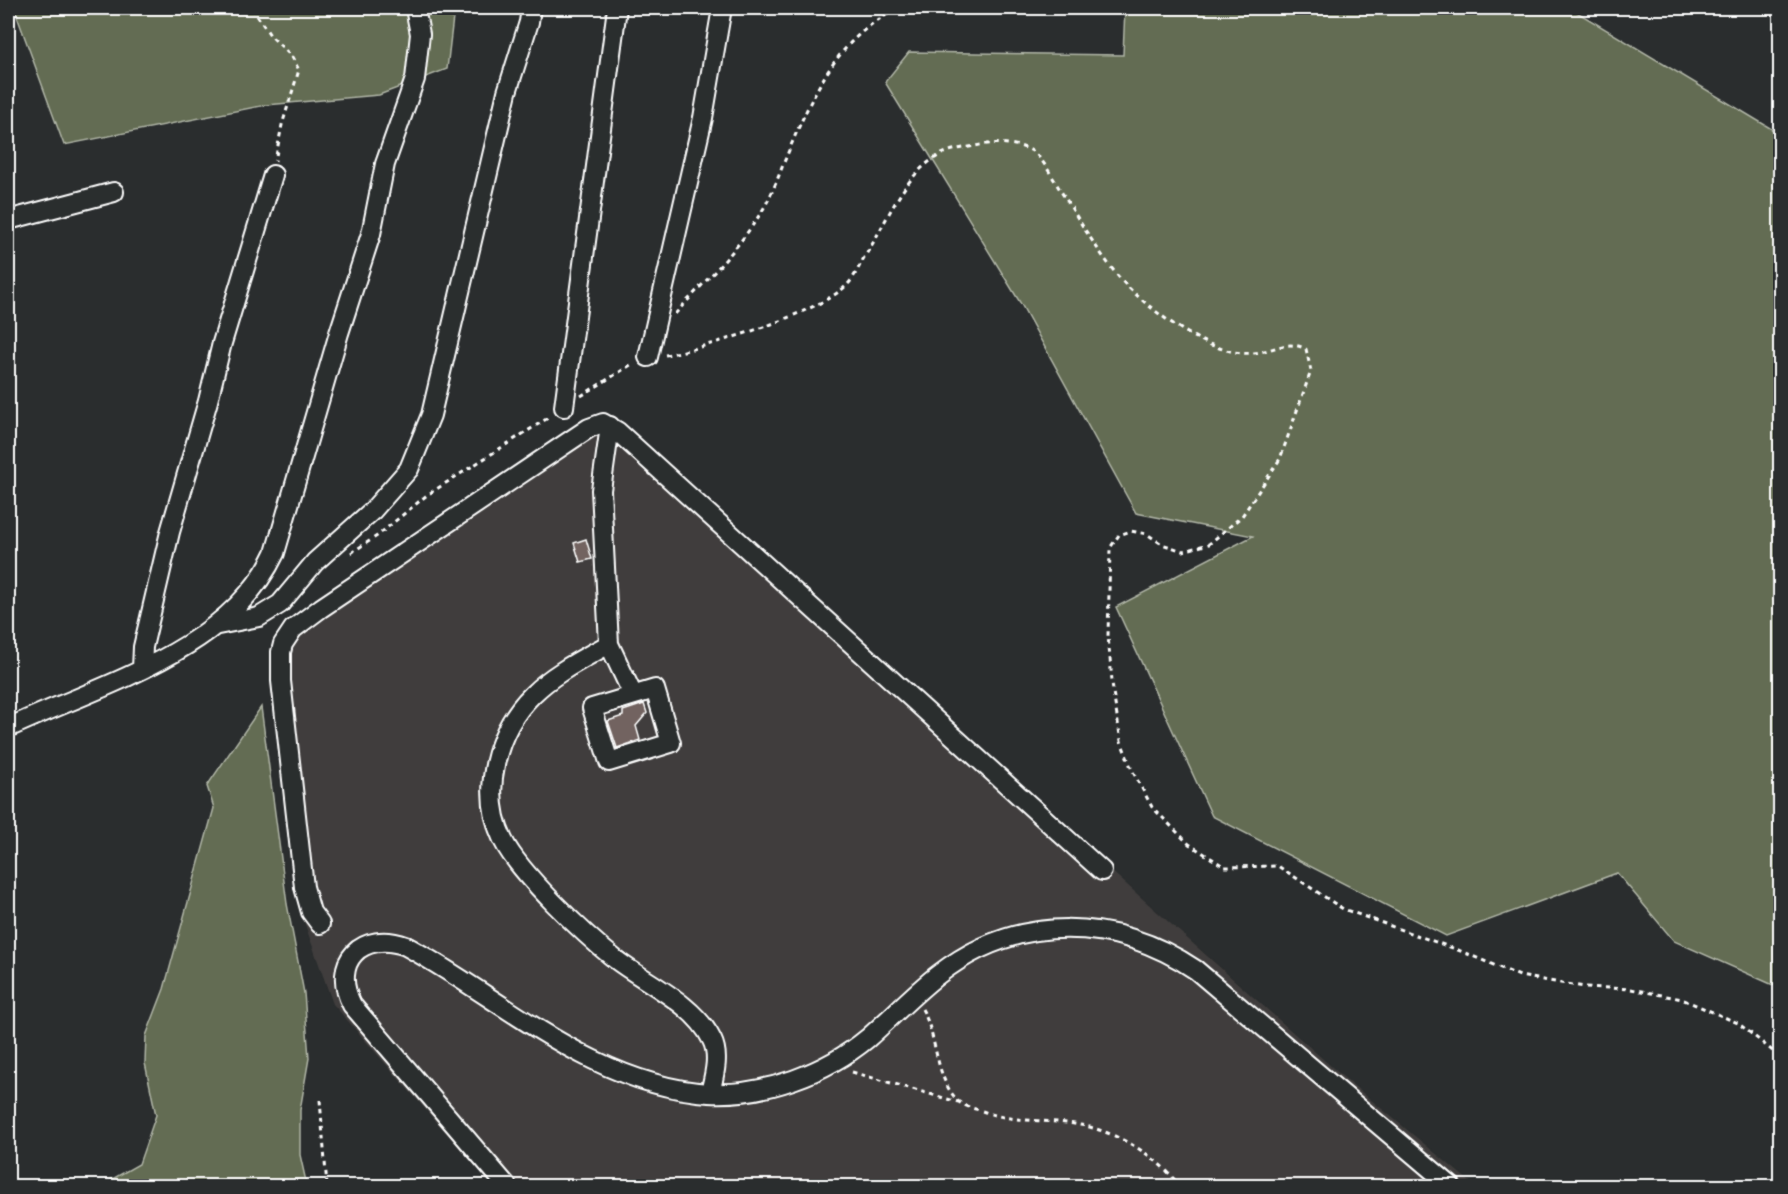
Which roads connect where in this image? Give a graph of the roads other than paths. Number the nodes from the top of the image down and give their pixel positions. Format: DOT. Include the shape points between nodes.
graph roads {
  1 [pos="415,8"];
  2 [pos="531,8"];
  3 [pos="617,8"];
  4 [pos="722,8"];
  5 [pos="273,175"];
  6 [pos="114,192"];
  7 [pos="8,220"];
  8 [pos="648,357"];
  9 [pos="564,407"];
  10 [pos="610,426"];
  11 [pos="218,625"];
  12 [pos="609,644"];
  13 [pos="142,669"];
  14 [pos="633,695"];
  15 [pos="8,728"];
  16 [pos="1102,871"];
  17 [pos="320,924"];
  18 [pos="710,1093"];
  19 [pos="507,1186"];
  20 [pos="1451,1186"];
  1 -- 11 [label="street" via="420,34 415,79 385,164 371,234 275,553 266,574"];
  2 -- 11 [label="street" via="507,92 431,415 409,469 374,510 315,562 280,604 259,617"];
  3 -- 9 [label="street"];
  4 -- 8 [label="street" via="704,118"];
  5 -- 13 [label="street" via="170,532 143,647"];
  6 -- 7 [label="street"];
  10 -- 12 [label="street" via="601,490"];
  10 -- 16 [label="street"];
  10 -- 17 [label="street" via="603,423 589,428 321,608 282,644 280,664 304,887 311,912"];
  11 -- 13 [label="street"];
  12 -- 14 [label="street"];
  12 -- 18 [label="street" via="542,685 514,718 495,764 496,819 510,852 577,924 614,958 701,1024 716,1052"];
  13 -- 15 [label="street"];
  14 -- 14 [label="street" via="592,708 609,762 671,743 655,689"];
  18 -- 19 [label="street" via="648,1081 602,1064 406,946 387,941 362,947 350,957 344,975 352,1005"];
  18 -- 20 [label="street" via="782,1084 826,1066 866,1040 938,975 968,954 1030,932 1074,929 1131,937 1196,970"];
}
